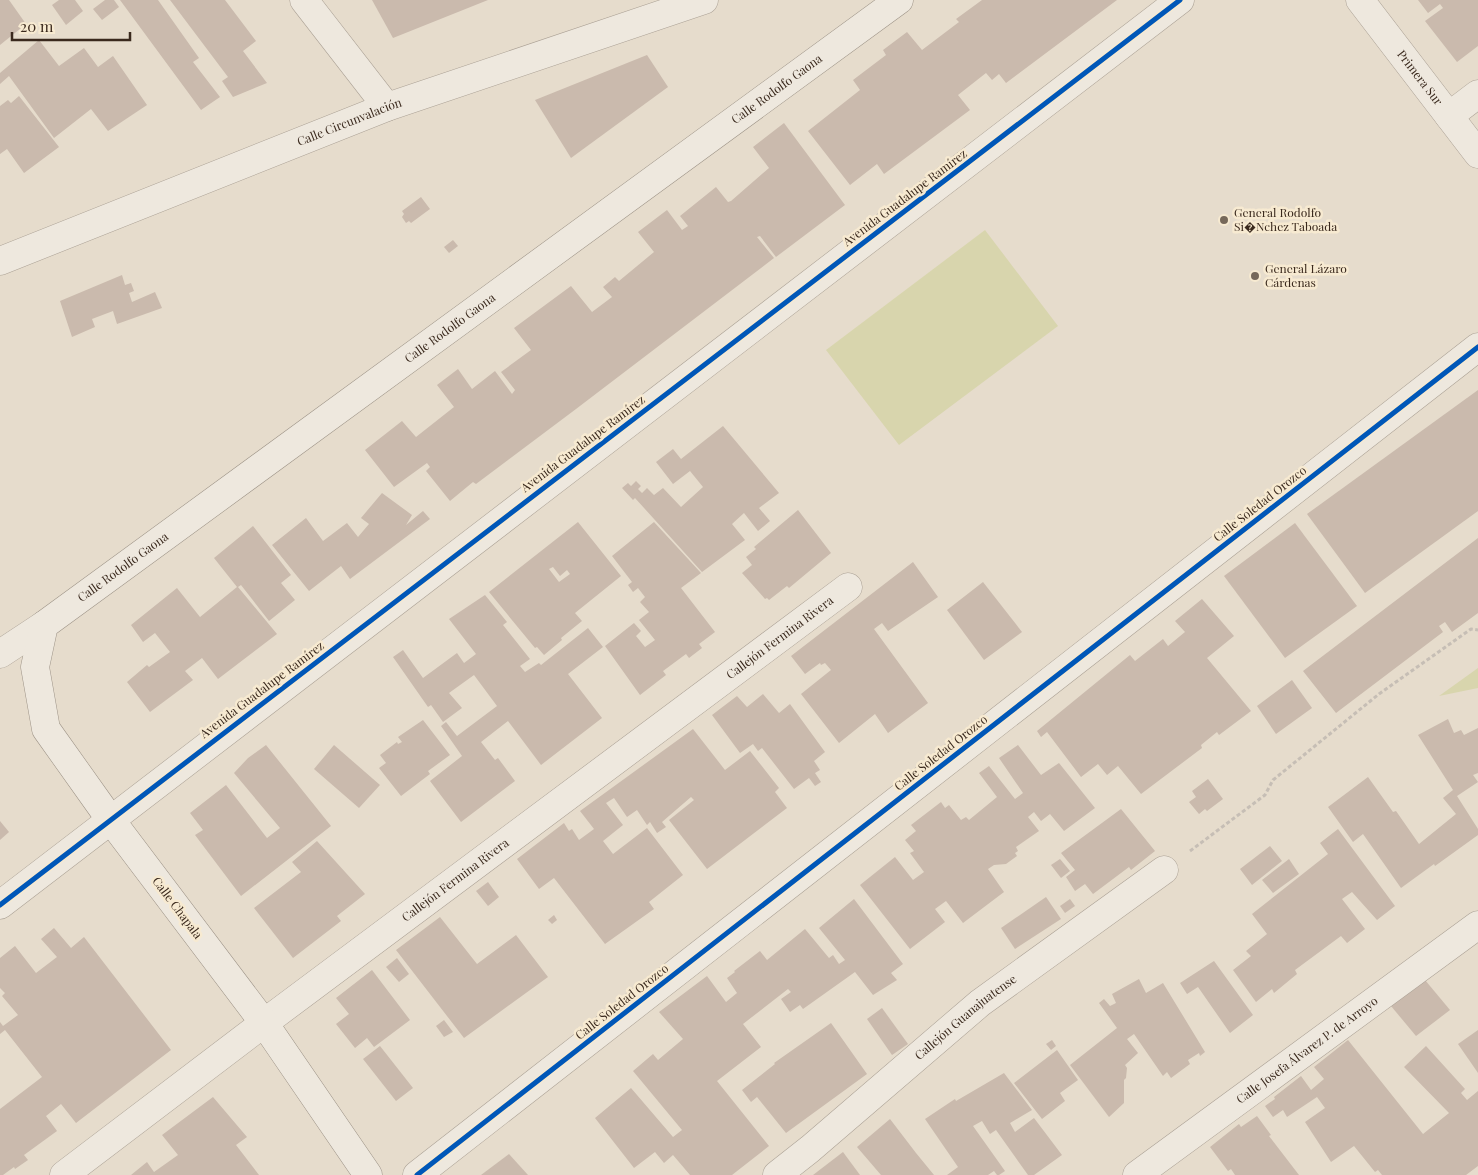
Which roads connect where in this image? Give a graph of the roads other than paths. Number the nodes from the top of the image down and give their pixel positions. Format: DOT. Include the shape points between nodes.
graph roads {
  1 [pos="304,0"];
  2 [pos="704,0"];
  3 [pos="899,0"];
  4 [pos="1180,0"];
  5 [pos="1360,0"];
  6 [pos="1478,94"];
  7 [pos="387,107"];
  8 [pos="1449,116"];
  9 [pos="1478,154"];
  10 [pos="0,261"];
  11 [pos="1478,347"];
  12 [pos="848,587"];
  13 [pos="44,625"];
  14 [pos="0,654"];
  15 [pos="110,819"];
  16 [pos="1164,870"];
  17 [pos="0,905"];
  18 [pos="1478,925"];
  19 [pos="264,1022"];
  20 [pos="64,1175"];
  21 [pos="368,1175"];
  22 [pos="416,1175"];
  23 [pos="777,1175"];
  24 [pos="1138,1175"];
  1 -- 7 [label="street"];
  2 -- 7 [label="street, Calle Circunvalación"];
  3 -- 13 [label="street, Calle Rodolfo Gaona"];
  4 -- 15 [label="street, Avenida Guadalupe Ramírez"];
  5 -- 8 [label="street, Primera Sur"];
  6 -- 8 [label="street"];
  7 -- 10 [label="street, Calle Circunvalación"];
  8 -- 9 [label="street, Primera Sur"];
  11 -- 22 [label="street, Calle Soledad Orozco"];
  12 -- 19 [label="street, Callejón Fermina Rivera"];
  13 -- 14 [label="street, Calle Rodolfo Gaona"];
  13 -- 15 [label="street, Calle Chapala" via="35,667 46,729"];
  15 -- 17 [label="street, Avenida Guadalupe Ramírez"];
  15 -- 19 [label="street, Calle Chapala"];
  16 -- 23 [label="street, Callejón Guanajuatense" via="980,1002"];
  18 -- 24 [label="street, Calle Josefa Álvarez P. de Arroyo"];
  19 -- 20 [label="street, Callejón Fermina Rivera"];
  19 -- 21 [label="street, Calle Chapala"];
}
